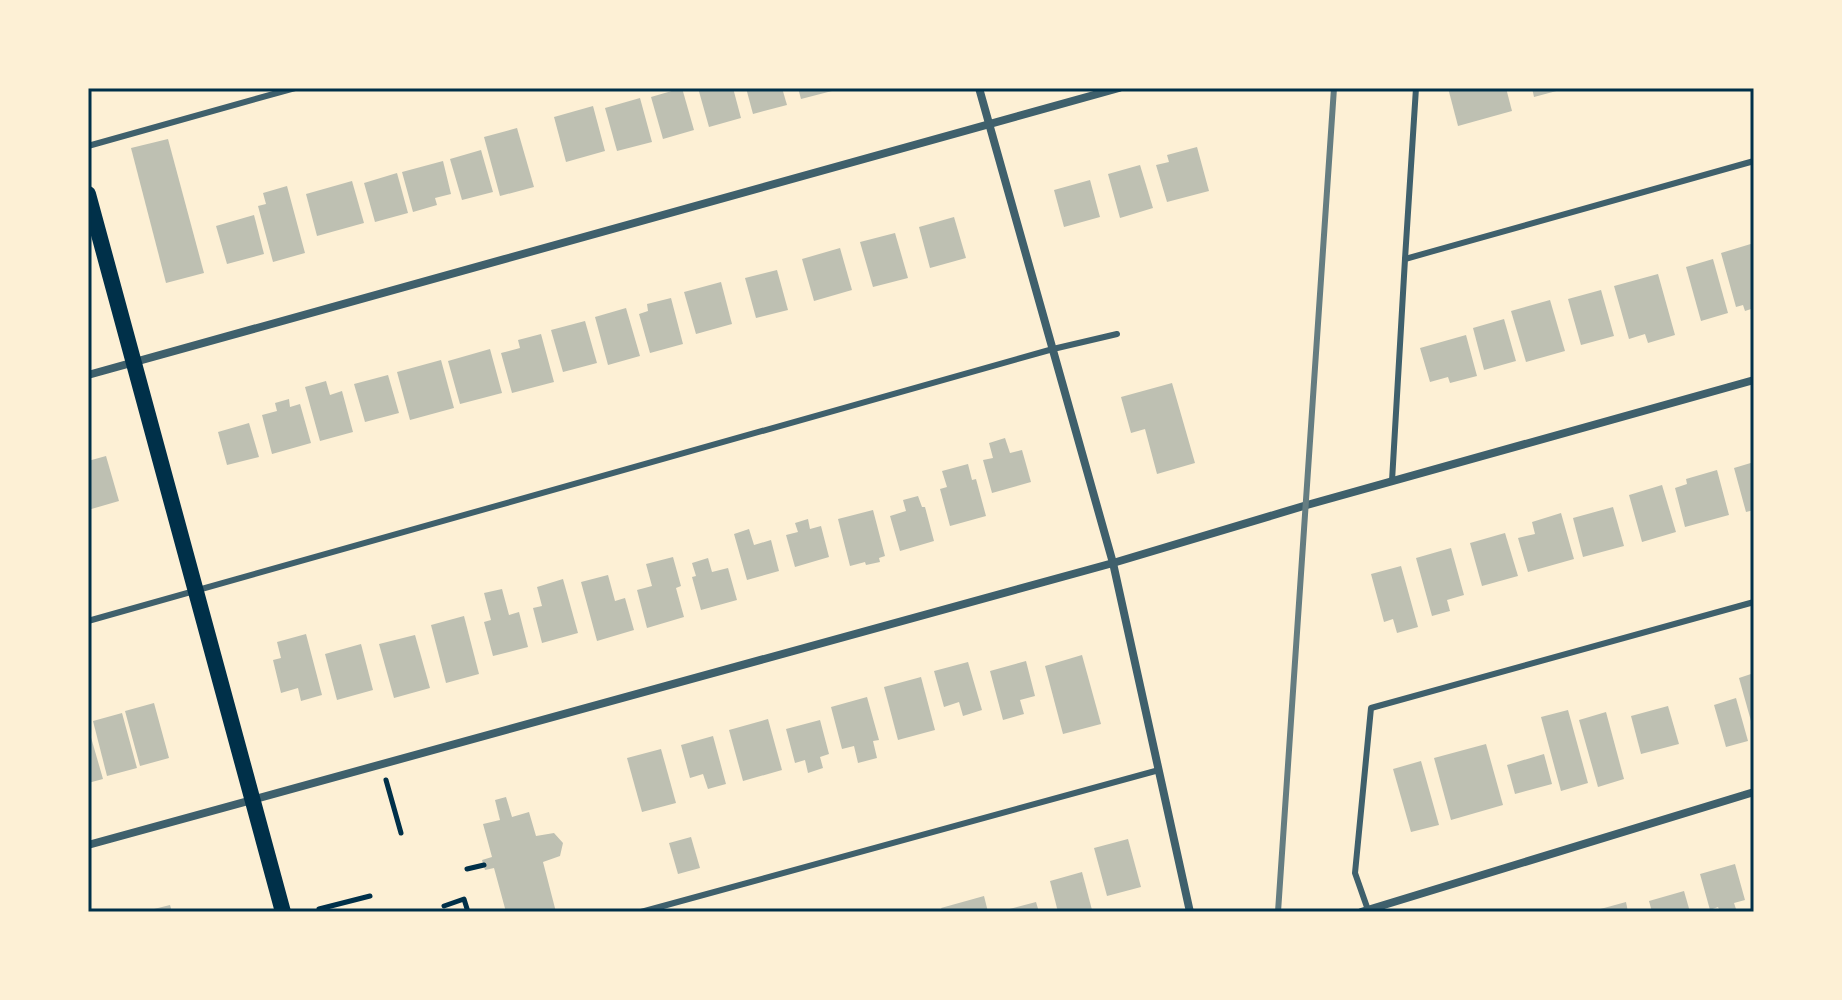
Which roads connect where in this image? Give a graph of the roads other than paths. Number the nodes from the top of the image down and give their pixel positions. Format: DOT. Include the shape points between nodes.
graph roads {
  1 [pos="295,88"];
  2 [pos="979,88"];
  3 [pos="1119,88"];
  4 [pos="1416,88"];
  5 [pos="989,124"];
  6 [pos="88,146"];
  7 [pos="1754,161"];
  8 [pos="88,194"];
  9 [pos="1405,259"];
  10 [pos="1117,334"];
  11 [pos="1053,349"];
  12 [pos="134,362"];
  13 [pos="88,375"];
  14 [pos="1754,380"];
  15 [pos="1392,481"];
  16 [pos="1113,563"];
  17 [pos="193,591"];
  18 [pos="1754,602"];
  19 [pos="88,621"];
  20 [pos="1159,770"];
  21 [pos="1754,792"];
  22 [pos="253,800"];
  23 [pos="88,845"];
  24 [pos="1366,911"];
  25 [pos="283,912"];
  26 [pos="641,912"];
  27 [pos="1190,912"];
  1 -- 6 [label="lane"];
  2 -- 5 [label="street"];
  3 -- 5 [label="street"];
  4 -- 9 [label="lane"];
  5 -- 11 [label="street"];
  5 -- 12 [label="street"];
  7 -- 9 [label="lane"];
  8 -- 12 [label="main road"];
  9 -- 15 [label="lane"];
  10 -- 11 [label="lane"];
  11 -- 16 [label="street"];
  11 -- 17 [label="lane"];
  12 -- 13 [label="street"];
  12 -- 17 [label="main road"];
  14 -- 15 [label="street"];
  15 -- 16 [label="street"];
  16 -- 20 [label="street"];
  16 -- 22 [label="street"];
  17 -- 19 [label="lane"];
  17 -- 22 [label="main road"];
  18 -- 24 [label="lane" via="1371,708 1355,873"];
  20 -- 26 [label="lane"];
  20 -- 27 [label="street"];
  21 -- 24 [label="street"];
  22 -- 23 [label="street"];
  22 -- 25 [label="main road"];
}
